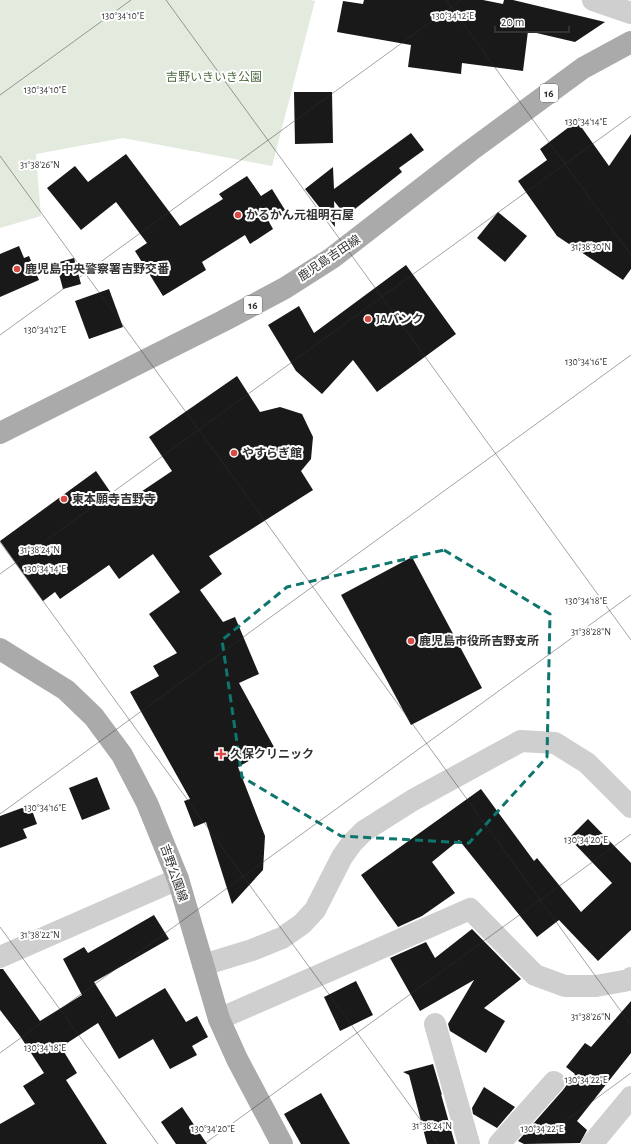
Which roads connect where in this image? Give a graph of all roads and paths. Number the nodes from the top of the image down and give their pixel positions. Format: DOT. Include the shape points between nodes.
graph roads {
  1 [pos="593,0"];
  2 [pos="631,13"];
  3 [pos="631,42"];
  4 [pos="0,433"];
  5 [pos="0,649"];
  6 [pos="631,807"];
  7 [pos="178,879"];
  8 [pos="0,957"];
  9 [pos="203,965"];
  10 [pos="631,978"];
  11 [pos="219,1019"];
  12 [pos="435,1024"];
  13 [pos="554,1082"];
  14 [pos="631,1097"];
  15 [pos="282,1144"];
  16 [pos="470,1144"];
  17 [pos="499,1144"];
  18 [pos="592,1144"];
  1 -- 2 [label="street"];
  3 -- 4 [label="main road, 鹿児島吉田線 / 16" via="583,68 470,151 332,258 285,288"];
  5 -- 7 [label="main road, 吉野公園線" via="66,690 102,727 122,755 148,804"];
  6 -- 9 [label="street" via="587,763 554,743 521,741 413,800 364,831 342,857 315,910 302,924 282,938"];
  7 -- 8 [label="street"];
  7 -- 9 [label="main road, 吉野公園線"];
  9 -- 11 [label="main road, 吉野公園線"];
  10 -- 11 [label="street" via="596,986 565,986 535,975 470,909"];
  11 -- 15 [label="main road, 吉野公園線"];
  12 -- 16 [label="street"];
  13 -- 17 [label="street"];
  14 -- 18 [label="street"];
}
